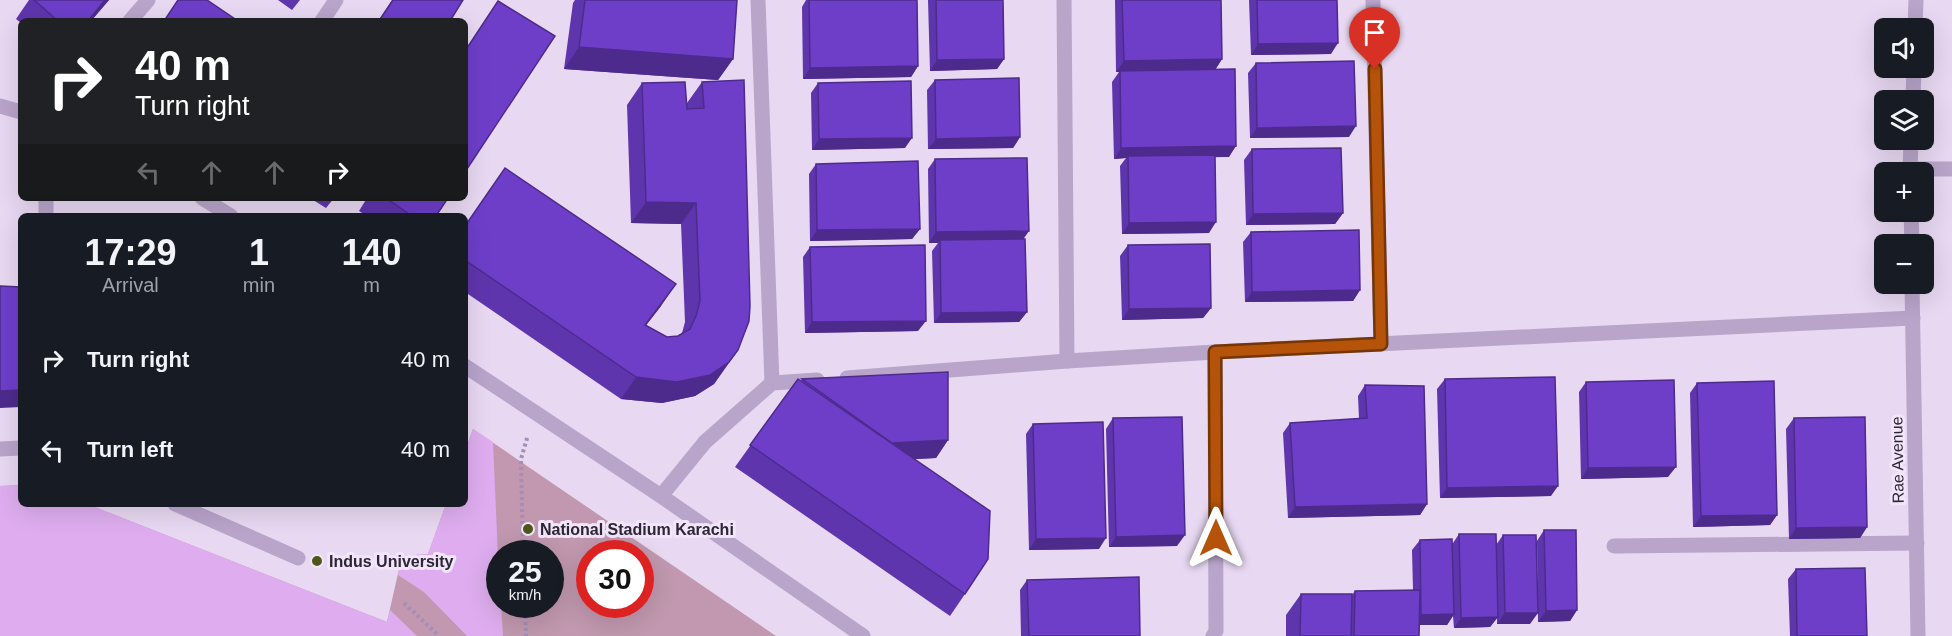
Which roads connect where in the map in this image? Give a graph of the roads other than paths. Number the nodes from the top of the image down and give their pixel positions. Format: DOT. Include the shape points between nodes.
graph roads {
  1 [pos="148,0"];
  2 [pos="336,0"];
  3 [pos="758,0"];
  4 [pos="1064,0"];
  5 [pos="1373,0"];
  6 [pos="1916,0"];
  7 [pos="133,18"];
  8 [pos="324,18"];
  9 [pos="1915,18"];
  10 [pos="0,106"];
  11 [pos="18,111"];
  12 [pos="1952,169"];
  13 [pos="1934,170"];
  14 [pos="207,201"];
  15 [pos="226,213"];
  16 [pos="1912,294"];
  17 [pos="1913,318"];
  18 [pos="1381,344"];
  19 [pos="1215,352"];
  20 [pos="1067,361"];
  21 [pos="468,368"];
  22 [pos="772,383"];
  23 [pos="18,448"];
  24 [pos="0,449"];
  25 [pos="661,496"];
  26 [pos="182,507"];
  27 [pos="1917,543"];
  28 [pos="1614,546"];
  29 [pos="298,558"];
  30 [pos="863,636"];
  31 [pos="1213,636"];
  32 [pos="1918,636"];
  1 -- 7 [label="street"];
  2 -- 8 [label="street"];
  3 -- 22 [label="street"];
  4 -- 20 [label="street"];
  5 -- 18 [label="street"];
  6 -- 9 [label="street"];
  10 -- 11 [label="street"];
  12 -- 13 [label="street"];
  14 -- 15 [label="street"];
  16 -- 17 [label="street, Rae Avenue"];
  17 -- 18 [label="street"];
  17 -- 27 [label="street, Rae Avenue"];
  18 -- 19 [label="street"];
  19 -- 20 [label="street"];
  19 -- 31 [label="street"];
  20 -- 22 [label="street"];
  21 -- 25 [label="street"];
  22 -- 25 [label="street" via="705,442"];
  23 -- 24 [label="street"];
  25 -- 30 [label="street"];
  26 -- 29 [label="street"];
  27 -- 28 [label="street"];
  27 -- 32 [label="street, Rae Avenue"];
}
